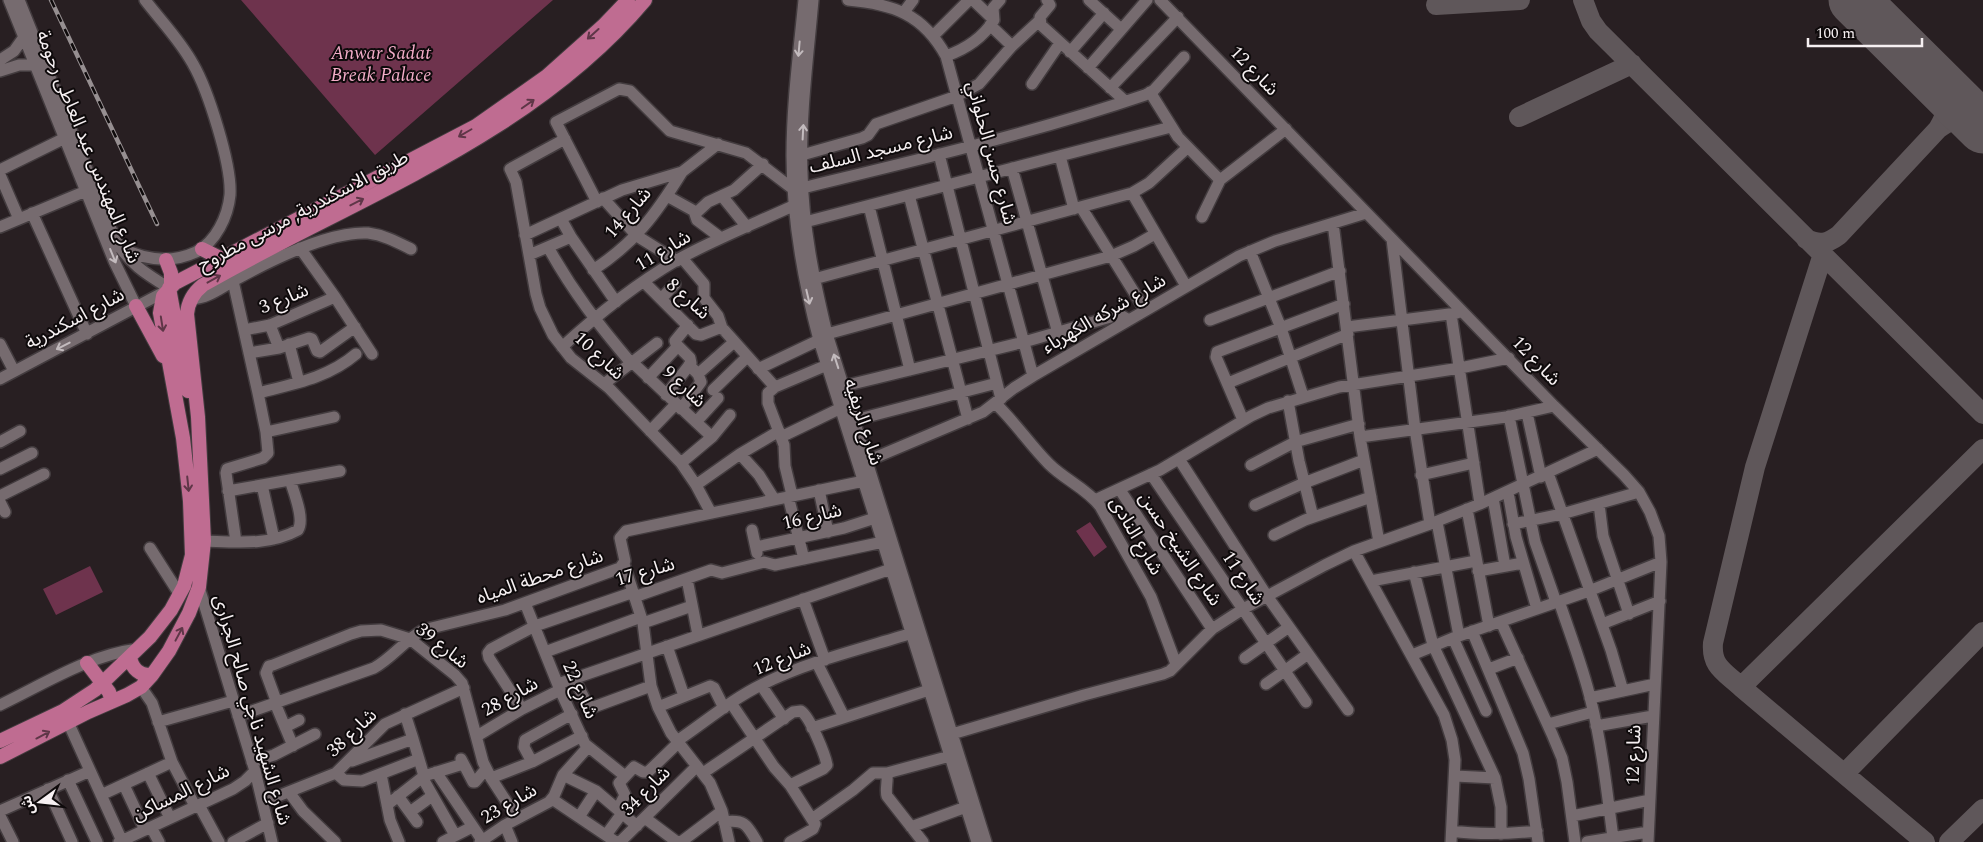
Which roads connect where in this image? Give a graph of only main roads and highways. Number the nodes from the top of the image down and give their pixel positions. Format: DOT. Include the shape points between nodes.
graph roads {
  1 [pos="628,0"];
  2 [pos="645,0"];
  3 [pos="202,249"];
  4 [pos="220,258"];
  5 [pos="166,260"];
  6 [pos="169,288"];
  7 [pos="136,306"];
  8 [pos="169,367"];
  9 [pos="198,417"];
  10 [pos="134,653"];
  11 [pos="87,663"];
  12 [pos="152,675"];
  13 [pos="102,683"];
  14 [pos="112,701"];
  15 [pos="0,741"];
  16 [pos="0,757"];
  1 -- 4 [label="main road, طريق الاسكندرية, مرسى مطروح, one-way" via="547,76 472,129"];
  9 -- 2 [label="main road, طريق الاسكندرية, مرسى مطروح, one-way" via="187,314 198,289 481,137 555,85 613,34"];
  3 -- 4 [label="main road"];
  4 -- 6 [label="main road, طريق الاسكندرية, مرسى مطروح"];
  5 -- 6 [label="main road" via="171,273"];
  6 -- 8 [label="main road, one-way" via="161,302 160,313"];
  6 -- 9 [label="main road" via="188,391"];
  7 -- 8 [label="main road"];
  8 -- 10 [label="main road, one-way" via="185,453 192,534 190,565 180,595 161,624"];
  12 -- 9 [label="main road, طريق الاسكندرية, مرسى مطروح, one-way" via="177,639 198,587 204,541"];
  10 -- 12 [label="main road" via="132,666 139,673"];
  10 -- 13 [label="main road"];
  11 -- 13 [label="main road"];
  12 -- 14 [label="main road, طريق الاسكندرية, مرسى مطروح" via="141,686"];
  13 -- 14 [label="main road"];
  13 -- 15 [label="main road" via="63,711"];
  16 -- 14 [label="main road, طريق الاسكندرية, مرسى مطروح, one-way"];
}
